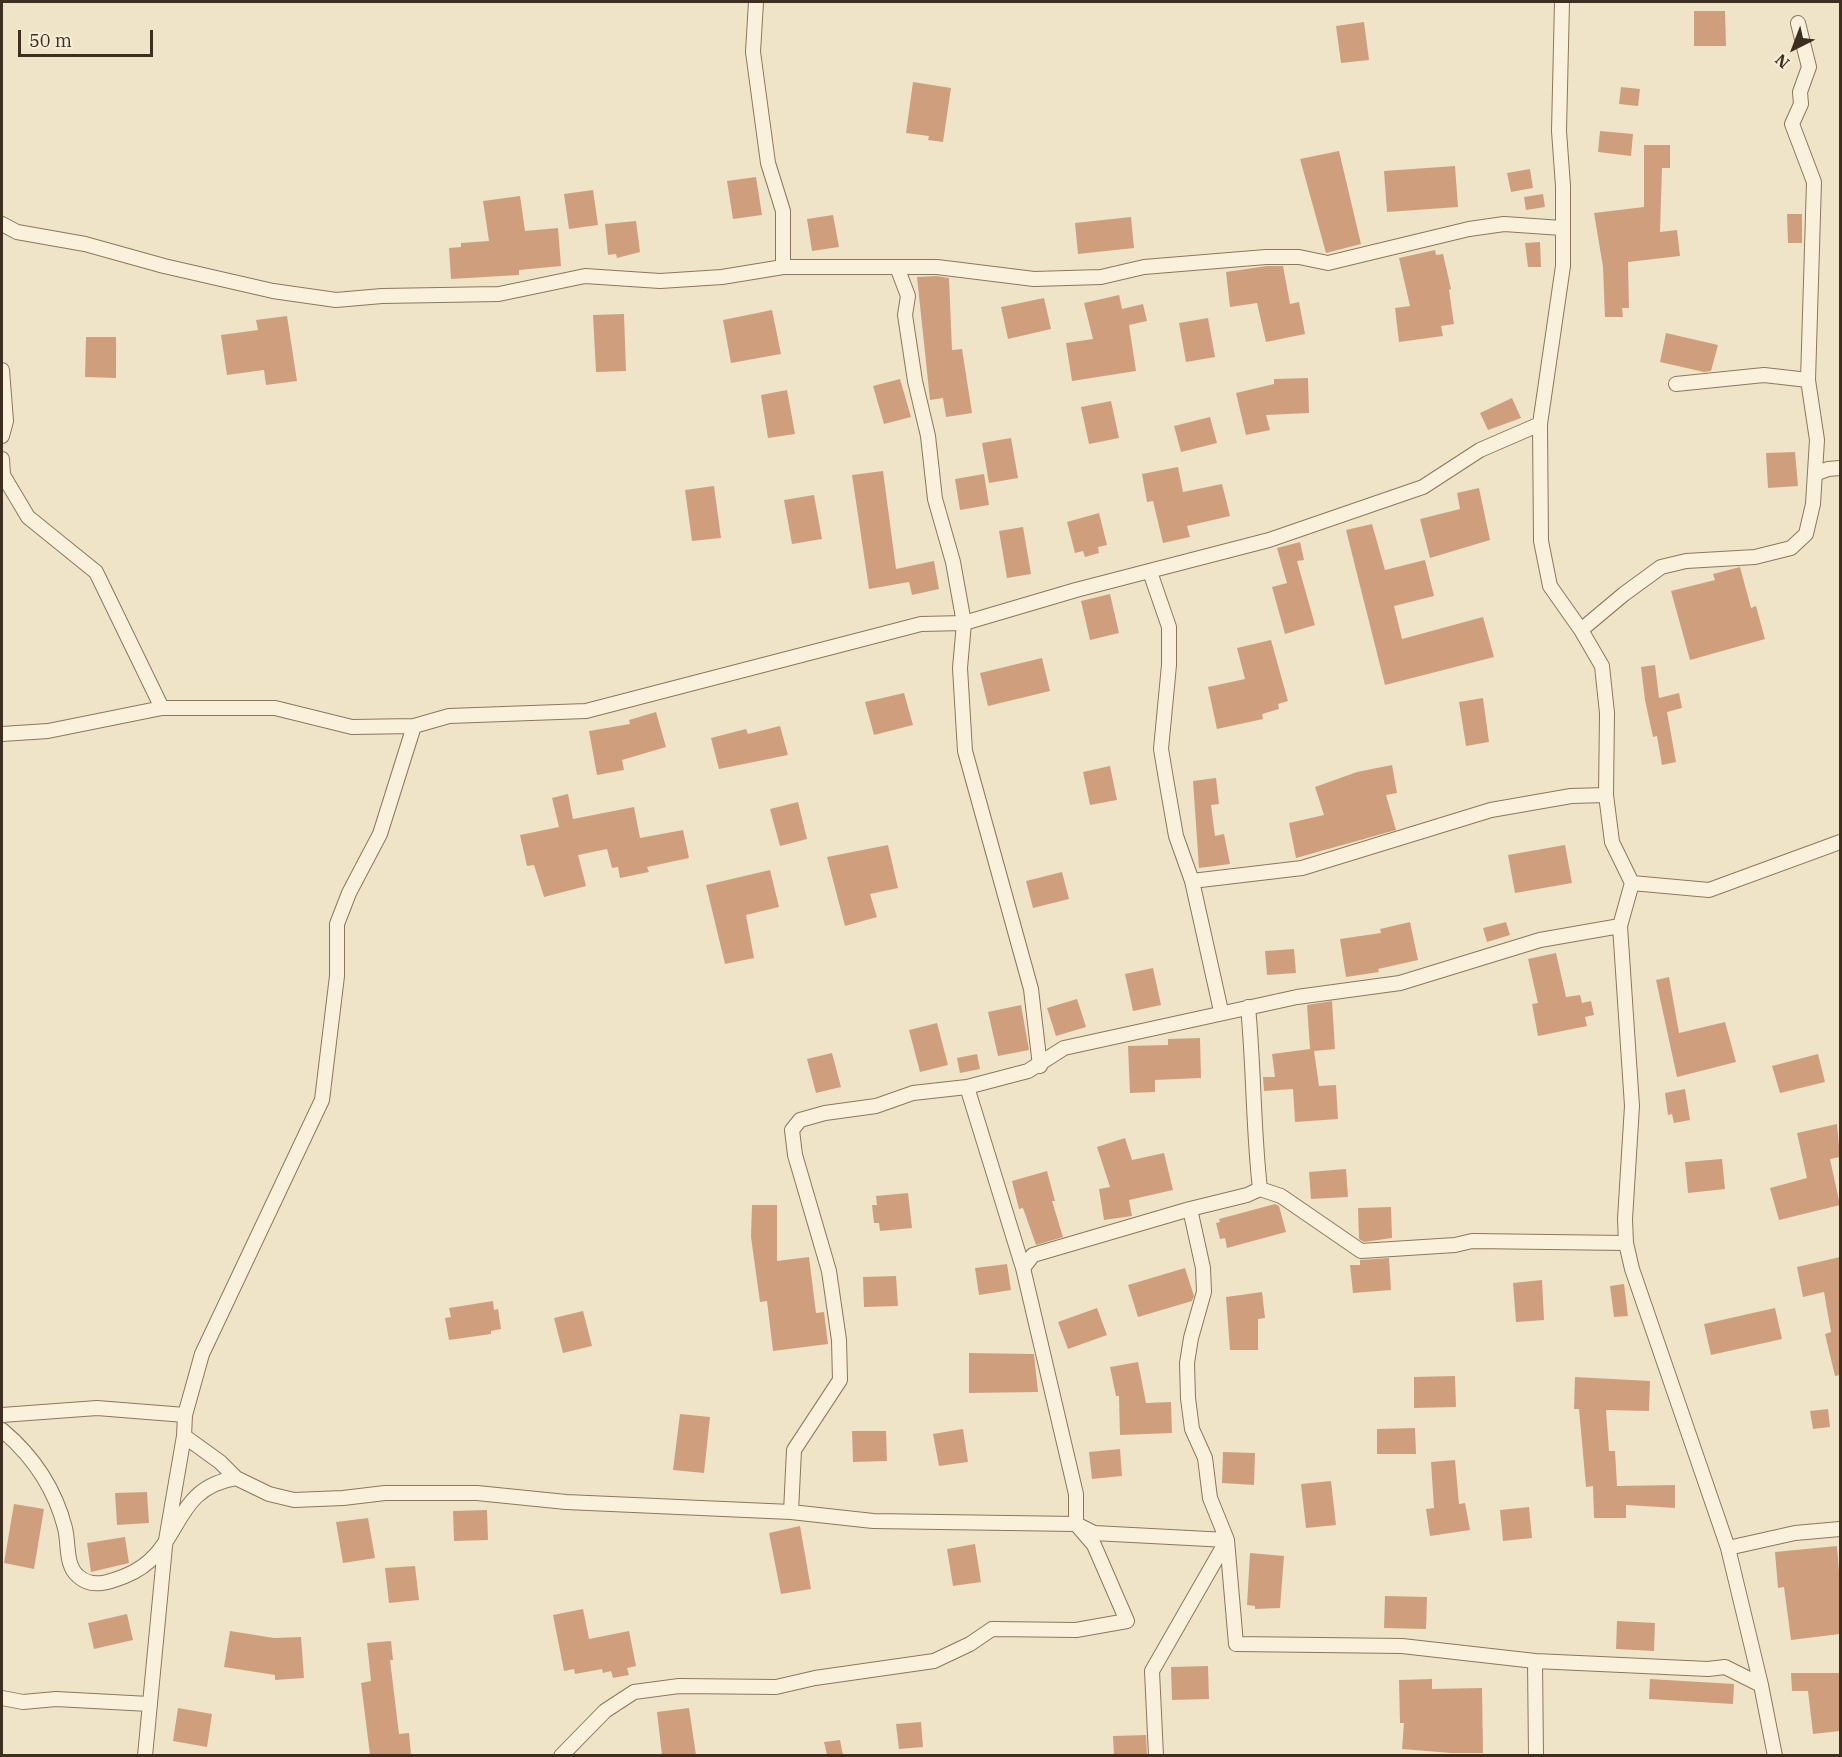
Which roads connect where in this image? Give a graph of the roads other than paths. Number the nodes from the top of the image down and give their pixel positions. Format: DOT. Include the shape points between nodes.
graph roads {
  1 [pos="756,2"];
  2 [pos="1562,2"];
  3 [pos="1798,23"];
  4 [pos="2,224"];
  5 [pos="1562,228"];
  6 [pos="783,267"];
  7 [pos="897,267"];
  8 [pos="2,370"];
  9 [pos="1808,380"];
  10 [pos="1676,384"];
  11 [pos="1540,424"];
  12 [pos="2,436"];
  13 [pos="2,459"];
  14 [pos="1840,468"];
  15 [pos="1815,474"];
  16 [pos="1150,572"];
  17 [pos="964,623"];
  18 [pos="1581,630"];
  19 [pos="162,708"];
  20 [pos="414,726"];
  21 [pos="2,734"];
  22 [pos="1606,795"];
  23 [pos="1840,842"];
  24 [pos="1192,881"];
  25 [pos="1632,882"];
  26 [pos="1620,926"];
  27 [pos="1248,1007"];
  28 [pos="1221,1011"];
  29 [pos="1040,1066"];
  30 [pos="967,1087"];
  31 [pos="1260,1189"];
  32 [pos="1190,1209"];
  33 [pos="1626,1243"];
  34 [pos="1023,1268"];
  35 [pos="2,1415"];
  36 [pos="185,1415"];
  37 [pos="2,1430"];
  38 [pos="184,1436"];
  39 [pos="236,1478"];
  40 [pos="791,1512"];
  41 [pos="1076,1524"];
  42 [pos="1840,1529"];
  43 [pos="1227,1540"];
  44 [pos="165,1546"];
  45 [pos="1728,1548"];
  46 [pos="1534,1661"];
  47 [pos="1761,1685"];
  48 [pos="2,1698"];
  49 [pos="149,1704"];
  50 [pos="145,1755"];
  51 [pos="561,1755"];
  52 [pos="1156,1755"];
  53 [pos="1536,1755"];
  54 [pos="1775,1755"];
  1 -- 6 [label="street" via="753,52 768,163 783,211"];
  2 -- 5 [label="street"];
  3 -- 9 [label="street" via="1809,67 1792,124 1814,182"];
  4 -- 6 [label="street" via="17,232 85,244 273,291 336,300 499,294 585,276 660,281"];
  5 -- 7 [label="street" via="1504,224 1328,263 1299,257 1266,257 1144,267 1101,278 1034,279 947,268"];
  5 -- 11 [label="street" via="1563,266"];
  6 -- 7 [label="street"];
  7 -- 17 [label="street" via="908,296 905,315 928,436 935,499 953,562"];
  8 -- 12 [label="street" via="6,421"];
  9 -- 10 [label="street" via="1764,375"];
  9 -- 15 [label="street" via="1817,440"];
  11 -- 16 [label="street" via="1480,450 1423,487 1269,540"];
  11 -- 18 [label="street" via="1542,541 1550,586"];
  13 -- 19 [label="street" via="3,475 28,517 96,572"];
  14 -- 15 [label="street"];
  15 -- 18 [label="street" via="1806,534 1791,548 1755,557 1686,561 1661,567"];
  16 -- 17 [label="street"];
  16 -- 24 [label="street" via="1169,627 1161,749 1176,836"];
  17 -- 20 [label="street" via="921,624 586,711 449,716"];
  17 -- 29 [label="street" via="960,668 965,751 1031,989"];
  18 -- 22 [label="street" via="1602,666 1607,712"];
  19 -- 20 [label="street" via="275,708 352,727"];
  19 -- 21 [label="street" via="48,731"];
  20 -- 36 [label="street" via="380,834 337,924 337,976 322,1100 202,1354"];
  22 -- 24 [label="street" via="1571,796 1491,810 1302,868"];
  22 -- 25 [label="street" via="1612,843"];
  23 -- 25 [label="street" via="1709,890"];
  24 -- 28 [label="street"];
  25 -- 26 [label="street"];
  26 -- 27 [label="street" via="1540,940 1400,983"];
  26 -- 33 [label="street" via="1632,1106"];
  27 -- 28 [label="street"];
  27 -- 31 [label="street"];
  28 -- 29 [label="street" via="1064,1048"];
  29 -- 30 [label="street"];
  30 -- 34 [label="street"];
  30 -- 40 [label="street" via="913,1093 876,1106 825,1113 800,1120 792,1130 795,1155 829,1271 839,1340 840,1380 794,1450"];
  31 -- 32 [label="street"];
  31 -- 33 [label="street" via="1281,1196 1361,1251 1472,1241"];
  32 -- 34 [label="street" via="1032,1255"];
  32 -- 43 [label="street" via="1203,1268 1204,1292 1187,1363 1188,1398 1192,1429 1205,1458 1210,1498"];
  33 -- 45 [label="street"];
  34 -- 41 [label="street" via="1076,1494"];
  35 -- 36 [label="street" via="97,1408"];
  36 -- 38 [label="street"];
  37 -- 44 [label="street" via="28,1456 53,1493 76,1576 103,1584 150,1563"];
  38 -- 39 [label="street"];
  38 -- 44 [label="street"];
  39 -- 40 [label="street" via="269,1494 294,1500 385,1493 477,1493 566,1502"];
  39 -- 44 [label="street" via="216,1481 193,1498"];
  40 -- 41 [label="street" via="873,1521"];
  41 -- 43 [label="street" via="1094,1533"];
  41 -- 51 [label="street" via="1094,1545 1127,1621 1076,1630 992,1629 934,1661 776,1687 679,1686 634,1692 605,1711"];
  42 -- 45 [label="street" via="1795,1533"];
  43 -- 46 [label="street" via="1236,1644 1402,1646"];
  43 -- 52 [label="street" via="1152,1671"];
  44 -- 49 [label="street"];
  45 -- 47 [label="street"];
  46 -- 47 [label="street" via="1725,1667"];
  46 -- 53 [label="street"];
  47 -- 54 [label="street"];
  48 -- 49 [label="street" via="23,1702"];
  49 -- 50 [label="street"];
}
